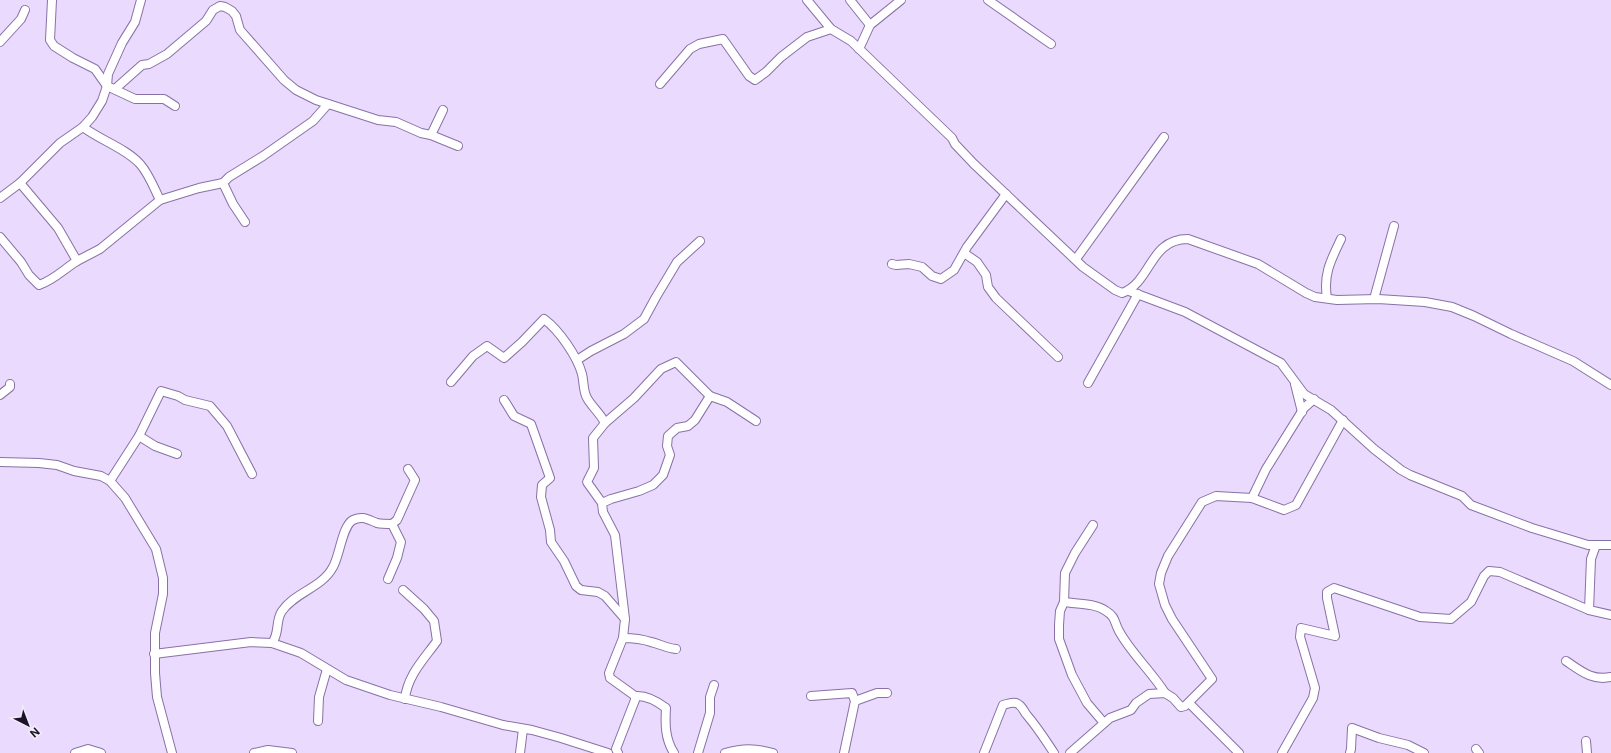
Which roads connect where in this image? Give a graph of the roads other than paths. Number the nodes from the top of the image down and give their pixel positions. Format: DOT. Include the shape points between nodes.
graph roads {
  1 [pos="52,0"];
  2 [pos="141,0"];
  3 [pos="807,0"];
  4 [pos="850,0"];
  5 [pos="901,0"];
  6 [pos="988,0"];
  7 [pos="25,10"];
  8 [pos="870,25"];
  9 [pos="831,29"];
  10 [pos="0,42"];
  11 [pos="1051,44"];
  12 [pos="860,49"];
  13 [pos="660,84"];
  14 [pos="111,87"];
  15 [pos="328,104"];
  16 [pos="175,106"];
  17 [pos="443,110"];
  18 [pos="83,127"];
  19 [pos="431,135"];
  20 [pos="1164,137"];
  21 [pos="458,146"];
  22 [pos="20,183"];
  23 [pos="223,184"];
  24 [pos="1006,194"];
  25 [pos="0,198"];
  26 [pos="160,200"];
  27 [pos="245,222"];
  28 [pos="1394,226"];
  29 [pos="0,237"];
  30 [pos="1342,239"];
  31 [pos="700,241"];
  32 [pos="964,253"];
  33 [pos="1076,259"];
  34 [pos="77,261"];
  35 [pos="892,264"];
  36 [pos="1129,290"];
  37 [pos="1138,294"];
  38 [pos="1327,298"];
  39 [pos="1374,299"];
  40 [pos="1058,357"];
  41 [pos="577,360"];
  42 [pos="1293,380"];
  43 [pos="451,382"];
  44 [pos="1088,383"];
  45 [pos="10,384"];
  46 [pos="1611,385"];
  47 [pos="0,395"];
  48 [pos="710,396"];
  49 [pos="1314,399"];
  50 [pos="504,400"];
  51 [pos="1302,412"];
  52 [pos="756,420"];
  53 [pos="1343,420"];
  54 [pos="605,423"];
  55 [pos="139,436"];
  56 [pos="177,454"];
  57 [pos="0,463"];
  58 [pos="408,469"];
  59 [pos="252,474"];
  60 [pos="110,481"];
  61 [pos="1252,498"];
  62 [pos="602,503"];
  63 [pos="392,524"];
  64 [pos="1094,525"];
  65 [pos="1596,545"];
  66 [pos="1611,545"];
  67 [pos="388,579"];
  68 [pos="403,590"];
  69 [pos="1064,602"];
  70 [pos="1588,610"];
  71 [pos="1611,615"];
  72 [pos="625,619"];
  73 [pos="623,638"];
  74 [pos="272,643"];
  75 [pos="676,649"];
  76 [pos="154,654"];
  77 [pos="1566,661"];
  78 [pos="327,669"];
  79 [pos="1611,677"];
  80 [pos="714,685"];
  81 [pos="887,693"];
  82 [pos="1165,693"];
  83 [pos="635,696"];
  84 [pos="812,696"];
  85 [pos="406,699"];
  86 [pos="855,701"];
  87 [pos="1189,703"];
  88 [pos="318,721"];
  89 [pos="1104,723"];
  90 [pos="523,728"];
  91 [pos="1586,741"];
  92 [pos="75,753"];
  93 [pos="101,753"];
  94 [pos="172,753"];
  95 [pos="254,753"];
  96 [pos="292,753"];
  97 [pos="520,753"];
  98 [pos="608,753"];
  99 [pos="618,753"];
  100 [pos="674,753"];
  101 [pos="698,753"];
  102 [pos="725,753"];
  103 [pos="773,753"];
  104 [pos="844,753"];
  105 [pos="984,753"];
  106 [pos="1054,753"];
  107 [pos="1070,753"];
  108 [pos="1239,753"];
  109 [pos="1282,753"];
  110 [pos="1350,753"];
  111 [pos="1424,753"];
  112 [pos="1587,753"];
  1 -- 14 [label="street" via="51,43 98,72"];
  2 -- 14 [label="street" via="135,22 108,74"];
  3 -- 9 [label="street"];
  4 -- 8 [label="street"];
  5 -- 8 [label="street"];
  6 -- 11 [label="street"];
  7 -- 10 [label="street" via="21,19"];
  8 -- 12 [label="street"];
  9 -- 12 [label="street"];
  9 -- 13 [label="street" via="807,37 754,80 723,39 699,44 690,49"];
  12 -- 24 [label="street"];
  14 -- 15 [label="street" via="142,65 167,54 220,6 232,11 240,30 291,87"];
  14 -- 16 [label="street" via="135,99 164,99"];
  14 -- 18 [label="street"];
  15 -- 19 [label="street" via="378,120 396,122"];
  15 -- 23 [label="street" via="313,122"];
  17 -- 19 [label="street"];
  18 -- 22 [label="street" via="60,143"];
  18 -- 26 [label="street" via="140,164"];
  19 -- 21 [label="street"];
  20 -- 33 [label="street"];
  22 -- 25 [label="street"];
  22 -- 34 [label="street" via="54,222"];
  23 -- 26 [label="street" via="199,188"];
  23 -- 27 [label="street"];
  24 -- 32 [label="street"];
  24 -- 33 [label="street"];
  26 -- 34 [label="street" via="100,249"];
  28 -- 39 [label="street"];
  29 -- 34 [label="street" via="22,262 29,276 39,285 51,281"];
  30 -- 38 [label="street" via="1331,261 1325,284"];
  31 -- 41 [label="street" via="677,262 644,319 624,334 590,350"];
  32 -- 35 [label="street" via="954,270 942,279 932,276 922,267"];
  32 -- 40 [label="street" via="977,262 996,298"];
  33 -- 36 [label="street" via="1115,290 1122,293"];
  36 -- 37 [label="street"];
  36 -- 38 [label="street" via="1135,286 1162,248 1172,241 1188,239 1258,264 1306,293"];
  37 -- 42 [label="street" via="1185,312 1281,363"];
  37 -- 44 [label="street"];
  38 -- 39 [label="street"];
  39 -- 46 [label="street" via="1425,302 1452,307 1573,361"];
  41 -- 43 [label="street" via="551,324 544,319 504,358 487,346 473,356"];
  41 -- 54 [label="street" via="583,375 586,398"];
  42 -- 49 [label="street" via="1304,394"];
  42 -- 51 [label="street"];
  45 -- 47 [label="street" via="10,387"];
  48 -- 52 [label="street" via="727,402"];
  48 -- 54 [label="street" via="676,362 661,369 634,398"];
  48 -- 62 [label="street" via="695,420 688,426 677,428 668,436 667,446 670,455 663,475 653,485"];
  49 -- 51 [label="street"];
  49 -- 53 [label="street"];
  50 -- 72 [label="street" via="514,416 531,424 550,478 542,485 541,497 551,542 576,586 581,590 598,592 605,596"];
  51 -- 61 [label="street" via="1266,469"];
  53 -- 61 [label="street" via="1296,505 1284,510"];
  53 -- 65 [label="street" via="1374,449 1410,475 1462,496 1471,505 1505,518 1588,545"];
  54 -- 62 [label="street" via="593,438 594,468 587,482"];
  55 -- 56 [label="street" via="155,446"];
  55 -- 59 [label="street" via="161,391 210,406 227,426"];
  55 -- 60 [label="street"];
  57 -- 60 [label="street" via="57,465 101,476"];
  58 -- 63 [label="street" via="415,480 397,520"];
  60 -- 76 [label="street" via="125,498 156,549 161,565 164,578 163,594 154,633"];
  61 -- 87 [label="street" via="1216,496 1202,502 1168,556 1161,573 1159,584 1165,605 1212,679"];
  62 -- 72 [label="street" via="603,512 615,535"];
  63 -- 67 [label="street" via="401,542"];
  63 -- 74 [label="street" via="364,518 353,520 346,527 332,569 281,612 277,636"];
  64 -- 69 [label="street" via="1065,573"];
  65 -- 66 [label="street"];
  65 -- 70 [label="street" via="1591,559"];
  68 -- 85 [label="street" via="434,621 436,640 412,676 406,691"];
  69 -- 82 [label="street" via="1105,610 1115,618 1124,640"];
  69 -- 89 [label="street" via="1060,611 1059,639 1069,670 1087,703"];
  70 -- 71 [label="street"];
  70 -- 109 [label="street" via="1500,572 1489,571 1471,602 1451,619 1420,617 1334,588 1327,592 1335,636 1301,628 1300,636 1315,688 1313,698"];
  72 -- 73 [label="street"];
  73 -- 75 [label="street" via="645,640"];
  73 -- 83 [label="street" via="609,673 610,678"];
  74 -- 76 [label="street" via="251,642"];
  74 -- 78 [label="street" via="301,652"];
  76 -- 94 [label="street" via="158,697"];
  77 -- 79 [label="street" via="1588,676"];
  78 -- 85 [label="street" via="346,680"];
  78 -- 88 [label="street" via="318,697"];
  80 -- 101 [label="street" via="710,698 710,713"];
  81 -- 86 [label="street" via="877,693"];
  82 -- 87 [label="street" via="1181,707"];
  82 -- 89 [label="street" via="1149,694 1130,710"];
  83 -- 99 [label="street" via="616,749"];
  83 -- 100 [label="street" via="645,696 666,708 665,724 669,746"];
  84 -- 86 [label="street" via="852,693"];
  85 -- 90 [label="street"];
  86 -- 104 [label="street"];
  87 -- 108 [label="street"];
  89 -- 107 [label="street"];
  90 -- 97 [label="street"];
  90 -- 98 [label="street"];
  91 -- 112 [label="street"];
  92 -- 93 [label="street" via="88,749"];
  95 -- 96 [label="street" via="268,750"];
  102 -- 103 [label="street" via="741,749"];
  105 -- 106 [label="street" via="1004,705 1016,703 1039,729"];
  110 -- 111 [label="street" via="1352,728 1379,738 1408,744"];
}
